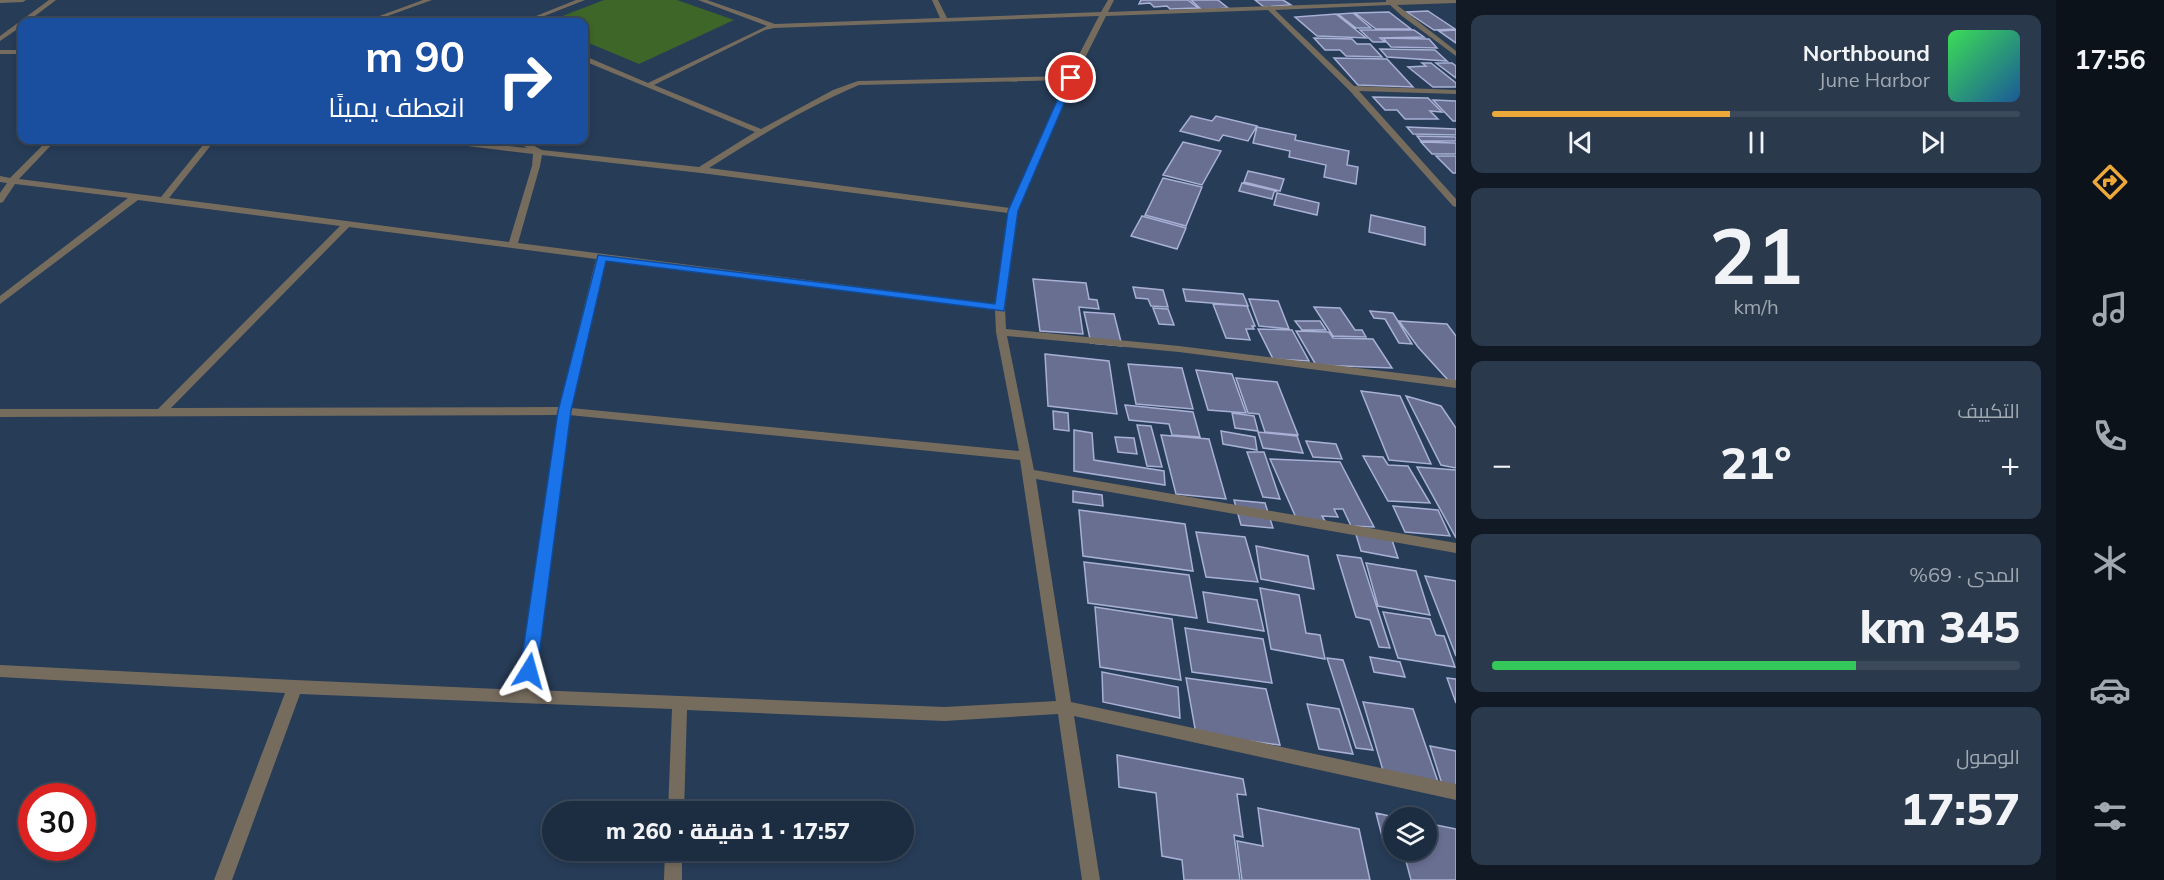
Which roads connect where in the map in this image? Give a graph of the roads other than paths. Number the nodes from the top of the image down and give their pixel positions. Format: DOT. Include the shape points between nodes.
graph roads {
  1 [pos="23,0"];
  2 [pos="53,0"];
  3 [pos="410,0"];
  4 [pos="429,0"];
  5 [pos="582,0"];
  6 [pos="701,0"];
  7 [pos="936,0"];
  8 [pos="1111,0"];
  9 [pos="0,1"];
  10 [pos="1456,1"];
  11 [pos="1390,2"];
  12 [pos="419,4"];
  13 [pos="1271,10"];
  14 [pos="1104,14"];
  15 [pos="29,18"];
  16 [pos="378,18"];
  17 [pos="535,18"];
  18 [pos="945,21"];
  19 [pos="18,26"];
  20 [pos="774,26"];
  21 [pos="0,39"];
  22 [pos="0,52"];
  23 [pos="18,52"];
  24 [pos="1456,54"];
  25 [pos="588,61"];
  26 [pos="1071,78"];
  27 [pos="647,86"];
  28 [pos="1352,88"];
  29 [pos="1456,92"];
  30 [pos="761,132"];
  31 [pos="48,144"];
  32 [pos="209,144"];
  33 [pos="476,144"];
  34 [pos="525,144"];
  35 [pos="538,150"];
  36 [pos="701,170"];
  37 [pos="0,179"];
  38 [pos="13,180"];
  39 [pos="137,196"];
  40 [pos="164,199"];
  41 [pos="0,200"];
  42 [pos="1456,204"];
  43 [pos="1013,211"];
  44 [pos="347,224"];
  45 [pos="513,245"];
  46 [pos="602,257"];
  47 [pos="0,301"];
  48 [pos="1000,308"];
  49 [pos="1001,332"];
  50 [pos="1456,384"];
  51 [pos="564,411"];
  52 [pos="160,412"];
  53 [pos="0,413"];
  54 [pos="1026,456"];
  55 [pos="1029,472"];
  56 [pos="1456,549"];
  57 [pos="0,671"];
  58 [pos="295,687"];
  59 [pos="526,695"];
  60 [pos="680,702"];
  61 [pos="1064,707"];
  62 [pos="1456,792"];
  63 [pos="676,801"];
  64 [pos="674,861"];
  65 [pos="223,880"];
  66 [pos="673,880"];
  67 [pos="1091,880"];
  1 -- 9 [label="street"];
  2 -- 15 [label="street"];
  3 -- 12 [label="street"];
  4 -- 12 [label="street"];
  5 -- 17 [label="street"];
  6 -- 20 [label="street"];
  7 -- 18 [label="street"];
  8 -- 14 [label="street"];
  10 -- 11 [label="street"];
  11 -- 13 [label="street"];
  11 -- 24 [label="street"];
  12 -- 16 [label="street"];
  13 -- 14 [label="street"];
  13 -- 28 [label="street"];
  14 -- 18 [label="street"];
  14 -- 26 [label="street"];
  18 -- 20 [label="street"];
  19 -- 21 [label="street"];
  20 -- 27 [label="street"];
  22 -- 23 [label="street"];
  25 -- 27 [label="street"];
  26 -- 30 [label="street" via="858,83"];
  26 -- 43 [label="street"];
  27 -- 30 [label="street"];
  28 -- 29 [label="street"];
  28 -- 42 [label="street"];
  30 -- 36 [label="street"];
  31 -- 38 [label="street"];
  32 -- 40 [label="street"];
  33 -- 35 [label="street"];
  34 -- 35 [label="street"];
  35 -- 36 [label="street"];
  35 -- 45 [label="street"];
  36 -- 43 [label="street"];
  37 -- 38 [label="street"];
  38 -- 39 [label="street"];
  38 -- 41 [label="street"];
  39 -- 40 [label="street"];
  39 -- 47 [label="street"];
  40 -- 44 [label="street"];
  43 -- 48 [label="street"];
  44 -- 45 [label="street"];
  44 -- 52 [label="street"];
  45 -- 46 [label="street"];
  46 -- 48 [label="street"];
  46 -- 51 [label="street"];
  48 -- 49 [label="street"];
  49 -- 50 [label="street" via="1179,349"];
  49 -- 54 [label="street"];
  51 -- 52 [label="street"];
  51 -- 54 [label="street"];
  51 -- 59 [label="street"];
  52 -- 53 [label="street"];
  54 -- 55 [label="street"];
  55 -- 56 [label="street"];
  55 -- 61 [label="street"];
  57 -- 58 [label="street"];
  58 -- 59 [label="street"];
  58 -- 65 [label="street"];
  59 -- 60 [label="street"];
  60 -- 61 [label="street" via="944,714"];
  60 -- 63 [label="street"];
  61 -- 62 [label="street"];
  61 -- 67 [label="street"];
  64 -- 66 [label="street"];
}
